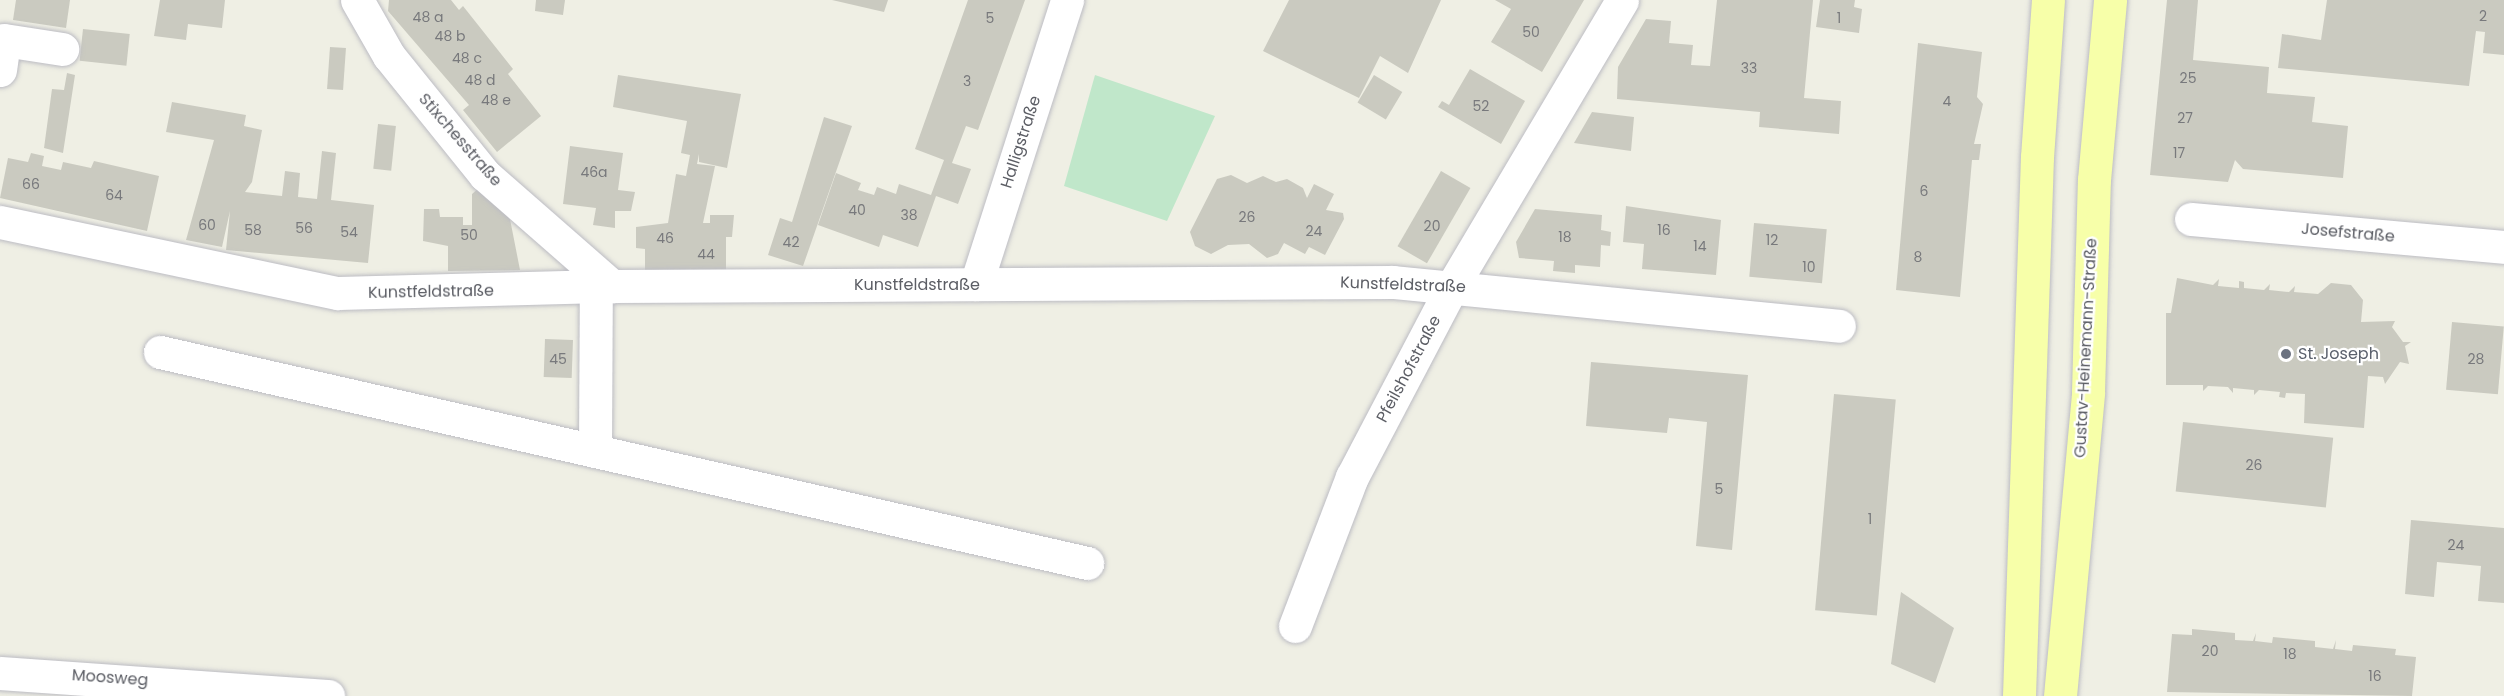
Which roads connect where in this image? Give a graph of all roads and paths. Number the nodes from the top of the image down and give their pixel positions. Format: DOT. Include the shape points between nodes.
graph roads {
  1 [pos="357,0"];
  2 [pos="1067,0"];
  3 [pos="1622,0"];
  4 [pos="2048,0"];
  5 [pos="2110,0"];
  6 [pos="62,49"];
  7 [pos="0,70"];
  8 [pos="2191,219"];
  9 [pos="0,222"];
  10 [pos="2504,247"];
  11 [pos="976,284"];
  12 [pos="1453,285"];
  13 [pos="604,286"];
  14 [pos="1839,326"];
  15 [pos="160,352"];
  16 [pos="595,451"];
  17 [pos="1087,563"];
  18 [pos="1295,626"];
  19 [pos="0,673"];
  20 [pos="328,696"];
  21 [pos="2019,696"];
  22 [pos="2060,696"];
  1 -- 13 [label="street, Stixchesstraße" via="389,56 485,175"];
  2 -- 11 [label="street, Halligstraße"];
  3 -- 12 [label="street, Pfeilshofstraße"];
  4 -- 21 [label="main road" via="2037,157"];
  5 -- 22 [label="main road, Gustav-Heinemann-Straße" via="2094,180 2088,392"];
  6 -- 7 [label="street" via="4,40"];
  8 -- 10 [label="street, Josefstraße"];
  9 -- 13 [label="street, Kunstfeldstraße" via="338,293"];
  11 -- 12 [label="street, Kunstfeldstraße"];
  11 -- 13 [label="street, Kunstfeldstraße"];
  12 -- 14 [label="street, Kunstfeldstraße"];
  12 -- 18 [label="street, Pfeilshofstraße" via="1352,477"];
  13 -- 16 [label="street"];
  15 -- 16 [label="street"];
  16 -- 17 [label="street"];
  19 -- 20 [label="street, Moosweg"];
}
